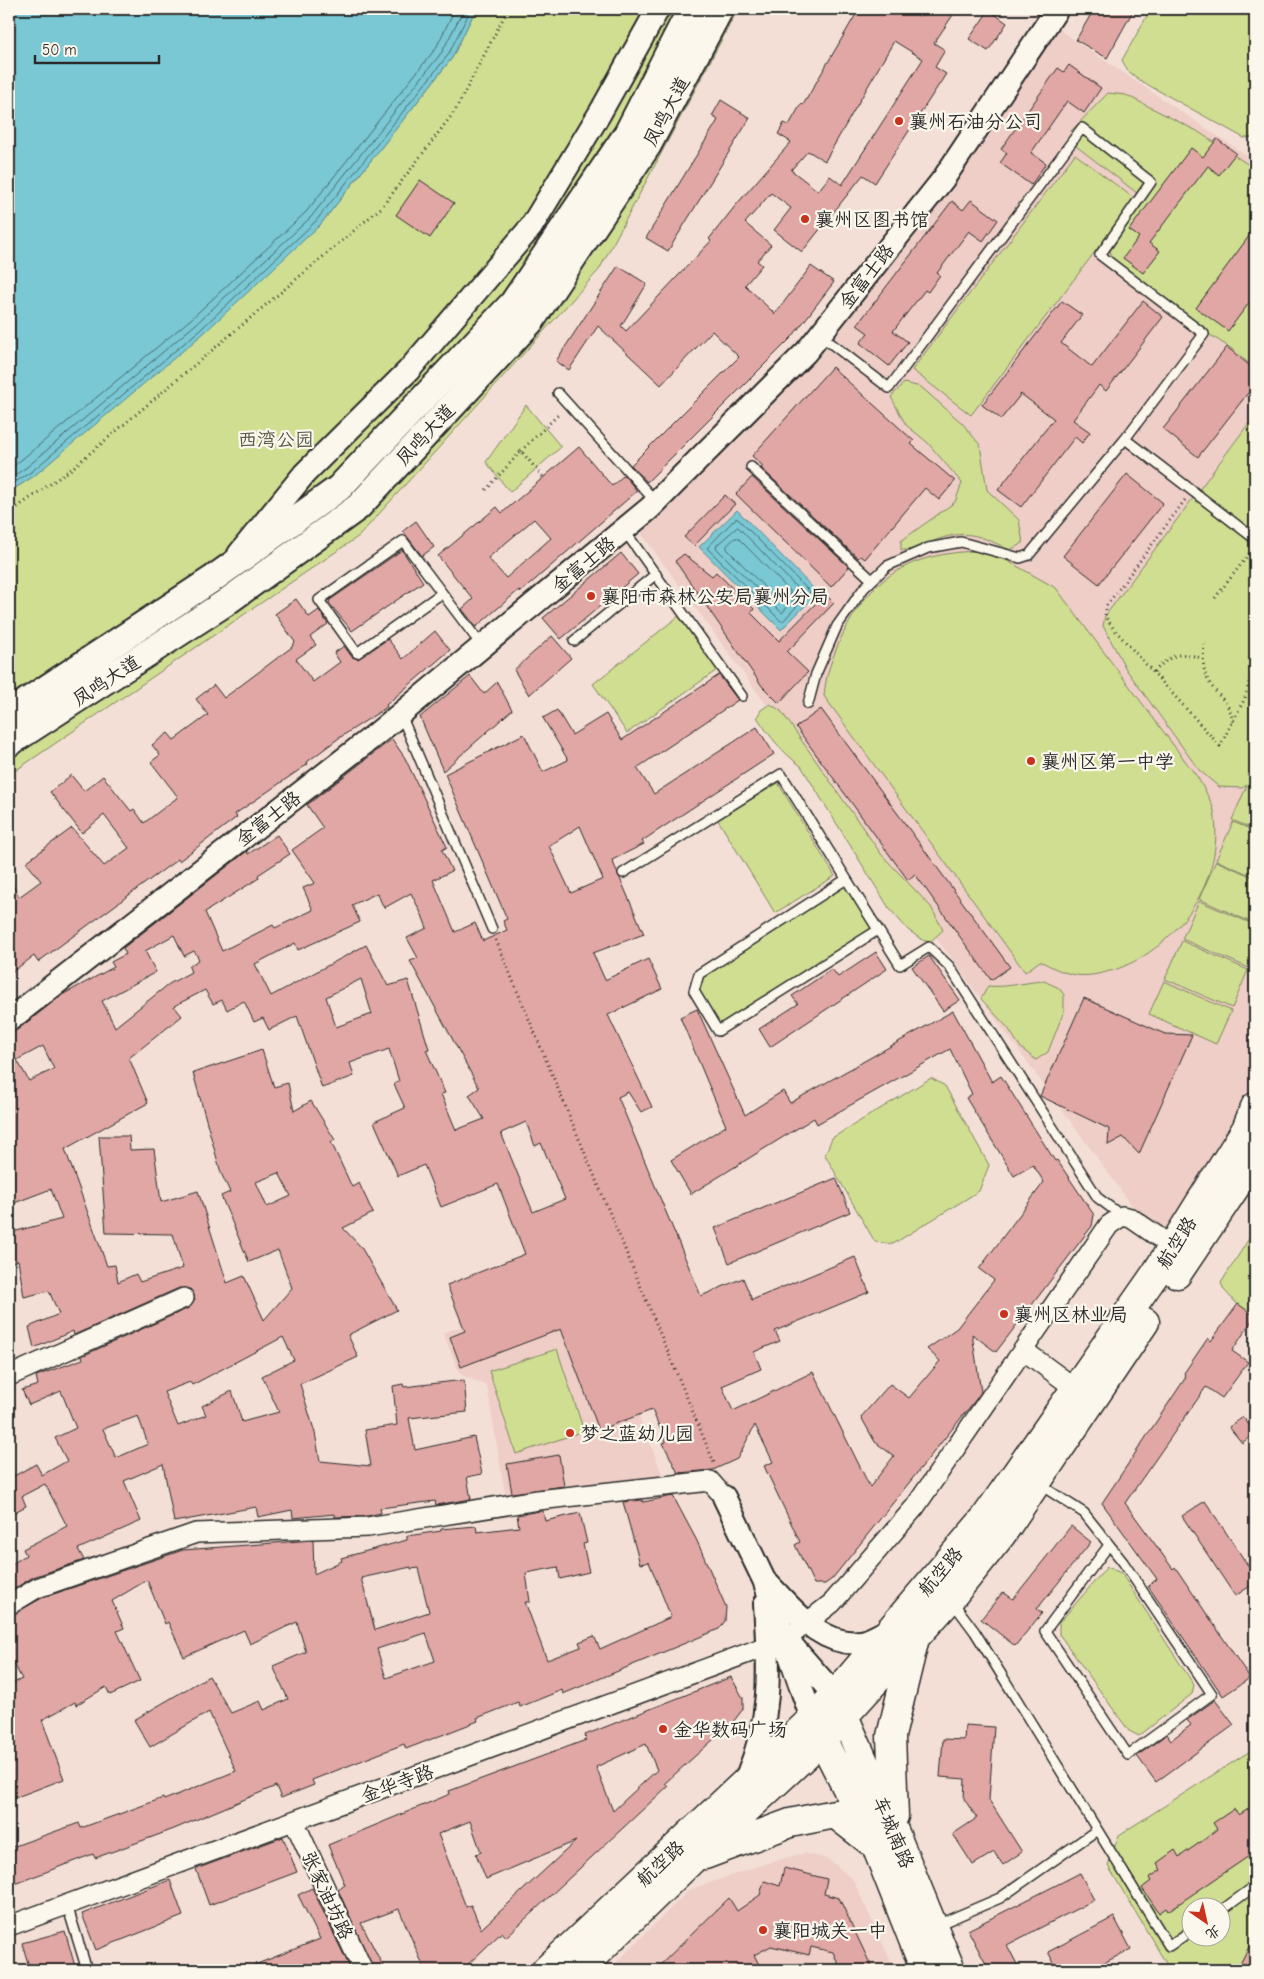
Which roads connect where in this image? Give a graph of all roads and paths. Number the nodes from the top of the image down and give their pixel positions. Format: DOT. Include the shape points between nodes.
graph roads {
  1 [pos="508,9"];
  2 [pos="658,9"];
  3 [pos="691,9"];
  4 [pos="720,9"];
  5 [pos="1057,9"];
  6 [pos="543,209"];
  7 [pos="566,225"];
  8 [pos="820,335"];
  9 [pos="558,394"];
  10 [pos="568,405"];
  11 [pos="1125,439"];
  12 [pos="521,452"];
  13 [pos="751,467"];
  14 [pos="544,478"];
  15 [pos="486,490"];
  16 [pos="1192,490"];
  17 [pos="656,502"];
  18 [pos="9,512"];
  19 [pos="624,530"];
  20 [pos="1255,539"];
  21 [pos="1255,547"];
  22 [pos="226,569"];
  23 [pos="656,574"];
  24 [pos="872,580"];
  25 [pos="442,593"];
  26 [pos="1215,598"];
  27 [pos="1255,619"];
  28 [pos="574,641"];
  29 [pos="1204,644"];
  30 [pos="482,646"];
  31 [pos="1203,659"];
  32 [pos="1154,672"];
  33 [pos="742,696"];
  34 [pos="808,704"];
  35 [pos="9,713"];
  36 [pos="400,714"];
  37 [pos="1233,722"];
  38 [pos="9,743"];
  39 [pos="623,873"];
  40 [pos="845,880"];
  41 [pos="492,929"];
  42 [pos="878,930"];
  43 [pos="9,1020"];
  44 [pos="1255,1108"];
  45 [pos="1255,1158"];
  46 [pos="1122,1216"];
  47 [pos="1173,1247"];
  48 [pos="184,1298"];
  49 [pos="1023,1350"];
  50 [pos="9,1376"];
  51 [pos="1076,1389"];
  52 [pos="1037,1482"];
  53 [pos="724,1497"];
  54 [pos="1109,1544"];
  55 [pos="764,1580"];
  56 [pos="950,1599"];
  57 [pos="9,1605"];
  58 [pos="807,1622"];
  59 [pos="903,1634"];
  60 [pos="777,1642"];
  61 [pos="839,1706"];
  62 [pos="817,1729"];
  63 [pos="745,1782"];
  64 [pos="294,1821"];
  65 [pos="1097,1830"];
  66 [pos="886,1840"];
  67 [pos="692,1860"];
  68 [pos="1255,1886"];
  69 [pos="1232,1903"];
  70 [pos="67,1905"];
  71 [pos="9,1926"];
  72 [pos="933,1927"];
  73 [pos="1182,1937"];
  74 [pos="87,1970"];
  75 [pos="363,1970"];
  76 [pos="546,1970"];
  77 [pos="579,1970"];
  78 [pos="925,1970"];
  79 [pos="950,1970"];
  1 -- 18 [label="path" via="455,111 382,207 70,470"];
  2 -- 6 [label="street"];
  3 -- 7 [label="main road, 凤鸣大道" via="627,134"];
  4 -- 38 [label="main road, 凤鸣大道" via="648,145 531,321 358,507 225,603"];
  5 -- 8 [label="street, 金富士路" via="944,178"];
  6 -- 7 [label="street"];
  6 -- 22 [label="street" via="408,371 305,472"];
  7 -- 22 [label="main road, 凤鸣大道" via="512,303 339,488"];
  8 -- 11 [label="lane" via="889,388 1082,128 1151,182 1100,255 1204,334"];
  8 -- 17 [label="street, 金富士路"];
  9 -- 10 [label="lane"];
  10 -- 12 [label="path"];
  10 -- 17 [label="lane"];
  11 -- 16 [label="lane"];
  11 -- 24 [label="lane" via="1029,555 1020,558 961,542 928,548 887,566"];
  12 -- 14 [label="path"];
  12 -- 15 [label="path"];
  13 -- 24 [label="lane"];
  16 -- 20 [label="lane"];
  16 -- 32 [label="path" via="1107,605 1105,616 1113,628"];
  17 -- 19 [label="street, 金富士路"];
  19 -- 23 [label="lane"];
  19 -- 30 [label="street, 金富士路"];
  21 -- 26 [label="path"];
  22 -- 35 [label="main road, 凤鸣大道"];
  23 -- 28 [label="lane"];
  23 -- 33 [label="lane"];
  24 -- 34 [label="lane" via="837,626 816,674"];
  25 -- 25 [label="lane" via="403,542 319,600 357,653"];
  25 -- 30 [label="lane"];
  27 -- 37 [label="path" via="1254,664 1245,698"];
  29 -- 31 [label="path"];
  30 -- 36 [label="street, 金富士路"];
  31 -- 32 [label="path" via="1189,654 1174,656"];
  31 -- 37 [label="path" via="1209,682 1230,708"];
  32 -- 37 [label="path" via="1220,746"];
  36 -- 41 [label="lane"];
  36 -- 43 [label="street, 金富士路"];
  39 -- 40 [label="lane" via="781,774"];
  40 -- 42 [label="lane"];
  40 -- 42 [label="lane" via="700,974 694,991 718,1031"];
  41 -- 53 [label="path" via="720,1477"];
  42 -- 46 [label="lane" via="900,965 929,947 948,966 1098,1198"];
  44 -- 47 [label="main road, 航空路" via="1246,1129"];
  45 -- 52 [label="main road, 航空路"];
  46 -- 47 [label="street" via="1131,1218"];
  46 -- 49 [label="street, 金华寺路" via="1109,1225"];
  47 -- 51 [label="main road, 航空路"];
  48 -- 50 [label="street"];
  49 -- 51 [label="street"];
  49 -- 58 [label="street, 金华寺路" via="915,1507 832,1603"];
  51 -- 59 [label="main road, 航空路"];
  52 -- 54 [label="lane" via="1084,1513"];
  52 -- 56 [label="main road, 航空路" via="1002,1534"];
  53 -- 55 [label="street"];
  53 -- 57 [label="street" via="710,1481 538,1500 368,1526 196,1533 37,1588"];
  54 -- 54 [label="lane" via="1212,1694 1128,1755 1045,1631"];
  55 -- 58 [label="street"];
  55 -- 60 [label="street"];
  56 -- 59 [label="main road, 航空路"];
  56 -- 65 [label="lane" via="975,1632"];
  58 -- 59 [label="street" via="837,1640 862,1642"];
  58 -- 60 [label="street, 金华寺路"];
  59 -- 61 [label="main road, 航空路"];
  59 -- 66 [label="main road" via="891,1736"];
  60 -- 61 [label="street"];
  60 -- 62 [label="street"];
  60 -- 63 [label="street" via="759,1749"];
  60 -- 64 [label="street, 金华寺路"];
  61 -- 62 [label="main road, 航空路"];
  61 -- 66 [label="main road, 车城南路"];
  62 -- 63 [label="main road, 航空路"];
  62 -- 66 [label="main road, 车城南路"];
  62 -- 67 [label="main road, 航空路"];
  63 -- 76 [label="main road, 航空路"];
  64 -- 70 [label="street, 金华寺路"];
  64 -- 75 [label="street, 张家油坊路"];
  65 -- 72 [label="lane" via="1000,1898"];
  65 -- 73 [label="lane" via="1169,1946"];
  66 -- 67 [label="main road" via="834,1814 790,1823"];
  66 -- 72 [label="main road, 车城南路"];
  66 -- 78 [label="main road, 车城南路"];
  67 -- 77 [label="main road, 航空路"];
  68 -- 69 [label="lane"];
  70 -- 71 [label="street, 金华寺路"];
  70 -- 74 [label="lane"];
  72 -- 79 [label="main road, 车城南路"];
}
